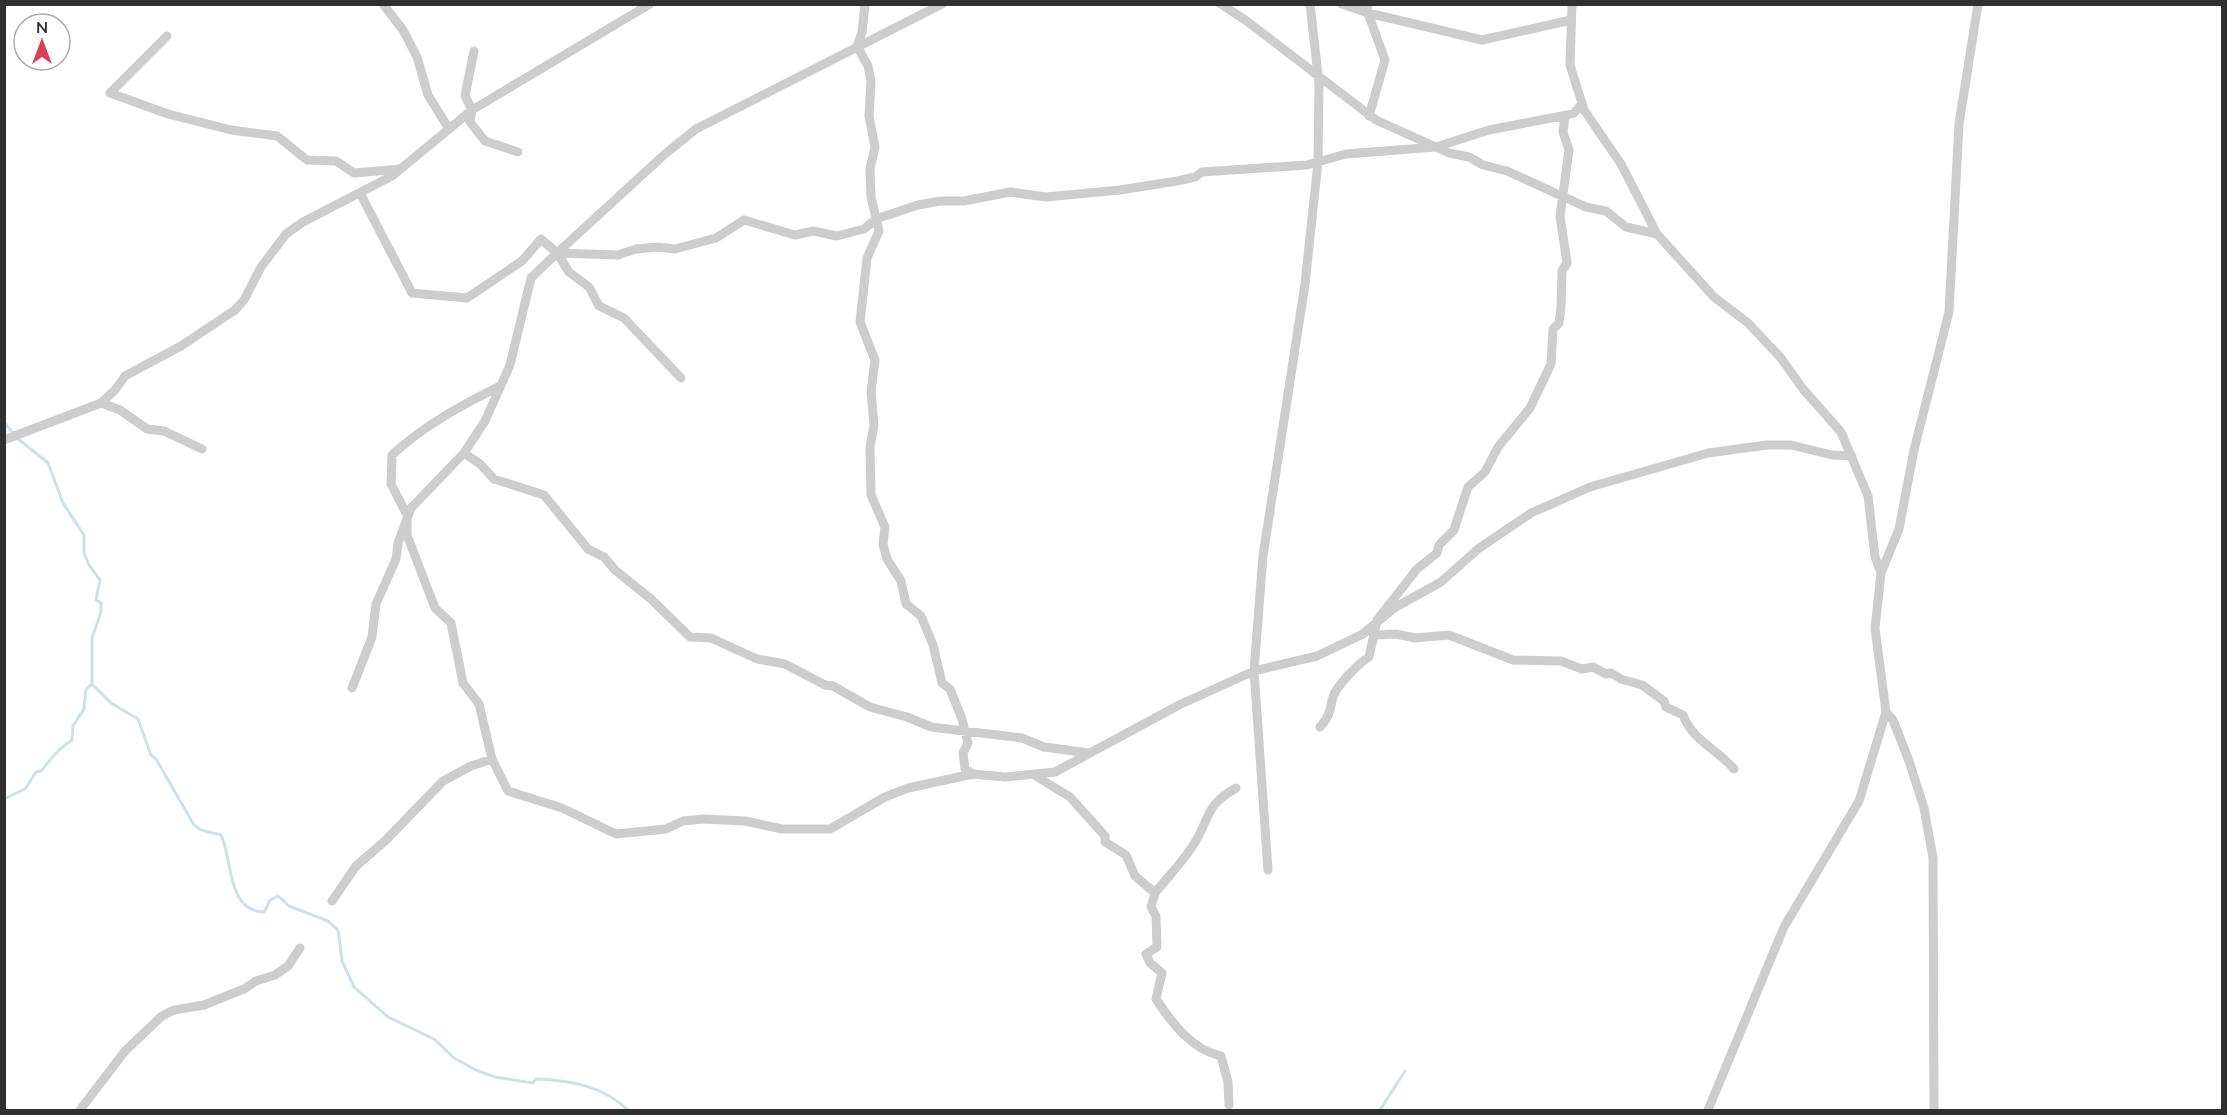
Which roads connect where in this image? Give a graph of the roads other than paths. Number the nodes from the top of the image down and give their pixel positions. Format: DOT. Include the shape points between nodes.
graph roads {
  1 [pos="383,4"];
  2 [pos="650,4"];
  3 [pos="865,4"];
  4 [pos="942,4"];
  5 [pos="1221,4"];
  6 [pos="1310,4"];
  7 [pos="1342,4"];
  8 [pos="1572,4"];
  9 [pos="1978,4"];
  10 [pos="1367,9"];
  11 [pos="1571,20"];
  12 [pos="167,36"];
  13 [pos="857,46"];
  14 [pos="474,51"];
  15 [pos="1318,76"];
  16 [pos="1582,105"];
  17 [pos="472,110"];
  18 [pos="1369,116"];
  19 [pos="1565,116"];
  20 [pos="449,129"];
  21 [pos="1436,147"];
  22 [pos="518,152"];
  23 [pos="1318,162"];
  24 [pos="401,169"];
  25 [pos="360,193"];
  26 [pos="1563,197"];
  27 [pos="876,219"];
  28 [pos="1657,234"];
  29 [pos="557,253"];
  30 [pos="681,378"];
  31 [pos="500,386"];
  32 [pos="101,403"];
  33 [pos="4,440"];
  34 [pos="202,449"];
  35 [pos="464,453"];
  36 [pos="1852,456"];
  37 [pos="407,515"];
  38 [pos="1881,573"];
  39 [pos="1374,630"];
  40 [pos="1254,671"];
  41 [pos="352,688"];
  42 [pos="1886,712"];
  43 [pos="1320,727"];
  44 [pos="964,730"];
  45 [pos="1091,753"];
  46 [pos="492,759"];
  47 [pos="1734,769"];
  48 [pos="973,774"];
  49 [pos="1034,775"];
  50 [pos="1236,788"];
  51 [pos="1268,870"];
  52 [pos="1155,893"];
  53 [pos="332,901"];
  54 [pos="300,948"];
  55 [pos="1229,1105"];
  56 [pos="80,1110"];
  57 [pos="1708,1110"];
  58 [pos="1934,1110"];
  1 -- 20 [label="street" via="403,30 417,57 428,95"];
  2 -- 17 [label="street"];
  3 -- 13 [label="street"];
  4 -- 13 [label="street"];
  5 -- 15 [label="street"];
  6 -- 15 [label="street"];
  7 -- 10 [label="street"];
  8 -- 11 [label="street"];
  9 -- 38 [label="street" via="1959,124 1949,312 1914,450 1899,529"];
  10 -- 11 [label="street" via="1482,40"];
  10 -- 18 [label="street" via="1385,60"];
  11 -- 16 [label="street" via="1570,64"];
  12 -- 24 [label="street" via="110,93 168,114 231,130 277,136 306,160 336,161 354,173"];
  13 -- 27 [label="street" via="871,81 869,116 875,147 870,169 871,197"];
  13 -- 29 [label="street" via="696,129 664,153"];
  14 -- 17 [label="street" via="465,96"];
  15 -- 18 [label="street"];
  15 -- 23 [label="street"];
  16 -- 19 [label="street"];
  16 -- 28 [label="street" via="1621,164"];
  17 -- 20 [label="street"];
  17 -- 22 [label="street" via="470,122 485,141"];
  18 -- 21 [label="street"];
  19 -- 21 [label="street" via="1489,130"];
  19 -- 26 [label="street" via="1563,132 1569,150"];
  20 -- 24 [label="street"];
  21 -- 23 [label="street" via="1346,154"];
  21 -- 26 [label="street" via="1469,156"];
  23 -- 27 [label="street" via="1202,172 1196,177 1158,184 1046,197 1010,192 964,201 940,201"];
  23 -- 40 [label="street" via="1304,295 1263,556"];
  24 -- 25 [label="street"];
  25 -- 29 [label="street" via="412,293 467,298 522,261 541,239"];
  25 -- 32 [label="street" via="286,234 235,310 181,346 125,376"];
  26 -- 28 [label="street" via="1606,211 1626,227"];
  26 -- 39 [label="street" via="1560,216 1567,263 1562,272 1560,316 1553,329 1551,364 1530,408 1498,447 1485,472 1467,487 1454,530 1439,545 1437,553 1417,569"];
  27 -- 29 [label="street" via="864,229 837,236 813,231 795,235 744,220 716,238 675,249 636,249 618,255"];
  27 -- 44 [label="street" via="879,231 867,258 860,321 875,360 871,392 871,495 885,528 883,544 887,559 901,582 906,604 921,616 942,683 950,688"];
  28 -- 36 [label="street" via="1714,297 1748,322 1781,358 1840,432"];
  29 -- 30 [label="street" via="569,272 589,287 599,306 624,318"];
  29 -- 31 [label="street" via="531,278 510,365"];
  31 -- 35 [label="street" via="485,421"];
  31 -- 37 [label="street" via="411,438 392,455 391,484"];
  32 -- 33 [label="street"];
  32 -- 34 [label="street" via="120,410 147,429 164,431"];
  35 -- 37 [label="street"];
  35 -- 44 [label="street" via="494,479 544,495 588,549 604,557 690,637 711,639 757,659 785,664 886,713 943,730"];
  36 -- 38 [label="street" via="1868,496 1875,557"];
  36 -- 39 [label="street" via="1791,445 1767,445 1708,453 1590,487 1531,513 1478,549 1441,582 1394,609"];
  37 -- 41 [label="street" via="396,560 376,604 372,637"];
  37 -- 46 [label="street" via="407,535 435,608 451,623 463,683 479,704"];
  38 -- 42 [label="street" via="1875,628"];
  39 -- 40 [label="street" via="1311,659"];
  39 -- 43 [label="street" via="1369,657 1337,689 1330,716"];
  39 -- 47 [label="street" via="1414,639 1449,635 1513,660 1561,661 1611,673 1642,685 1664,701 1666,707 1683,715 1687,726"];
  40 -- 45 [label="street" via="1179,705"];
  40 -- 51 [label="street"];
  42 -- 57 [label="street" via="1859,801 1784,927"];
  42 -- 58 [label="street" via="1909,761 1926,817 1933,858"];
  44 -- 45 [label="street"];
  44 -- 48 [label="street" via="968,743 964,769"];
  45 -- 49 [label="street" via="1054,772"];
  46 -- 48 [label="street" via="508,791 562,808 616,834 666,829 683,821 704,819 745,820 782,829 830,829 908,788"];
  46 -- 53 [label="street" via="443,782 356,866"];
  48 -- 49 [label="street"];
  49 -- 52 [label="street" via="1070,797 1105,836 1105,842 1126,855 1135,876"];
  50 -- 52 [label="street" via="1221,797 1207,814 1199,835"];
  52 -- 55 [label="street" via="1151,907 1156,916 1157,946 1146,954 1162,973 1156,999 1188,1038 1208,1053 1221,1056"];
  54 -- 56 [label="street" via="288,966 275,975 204,1005 162,1016 125,1051"];
}
